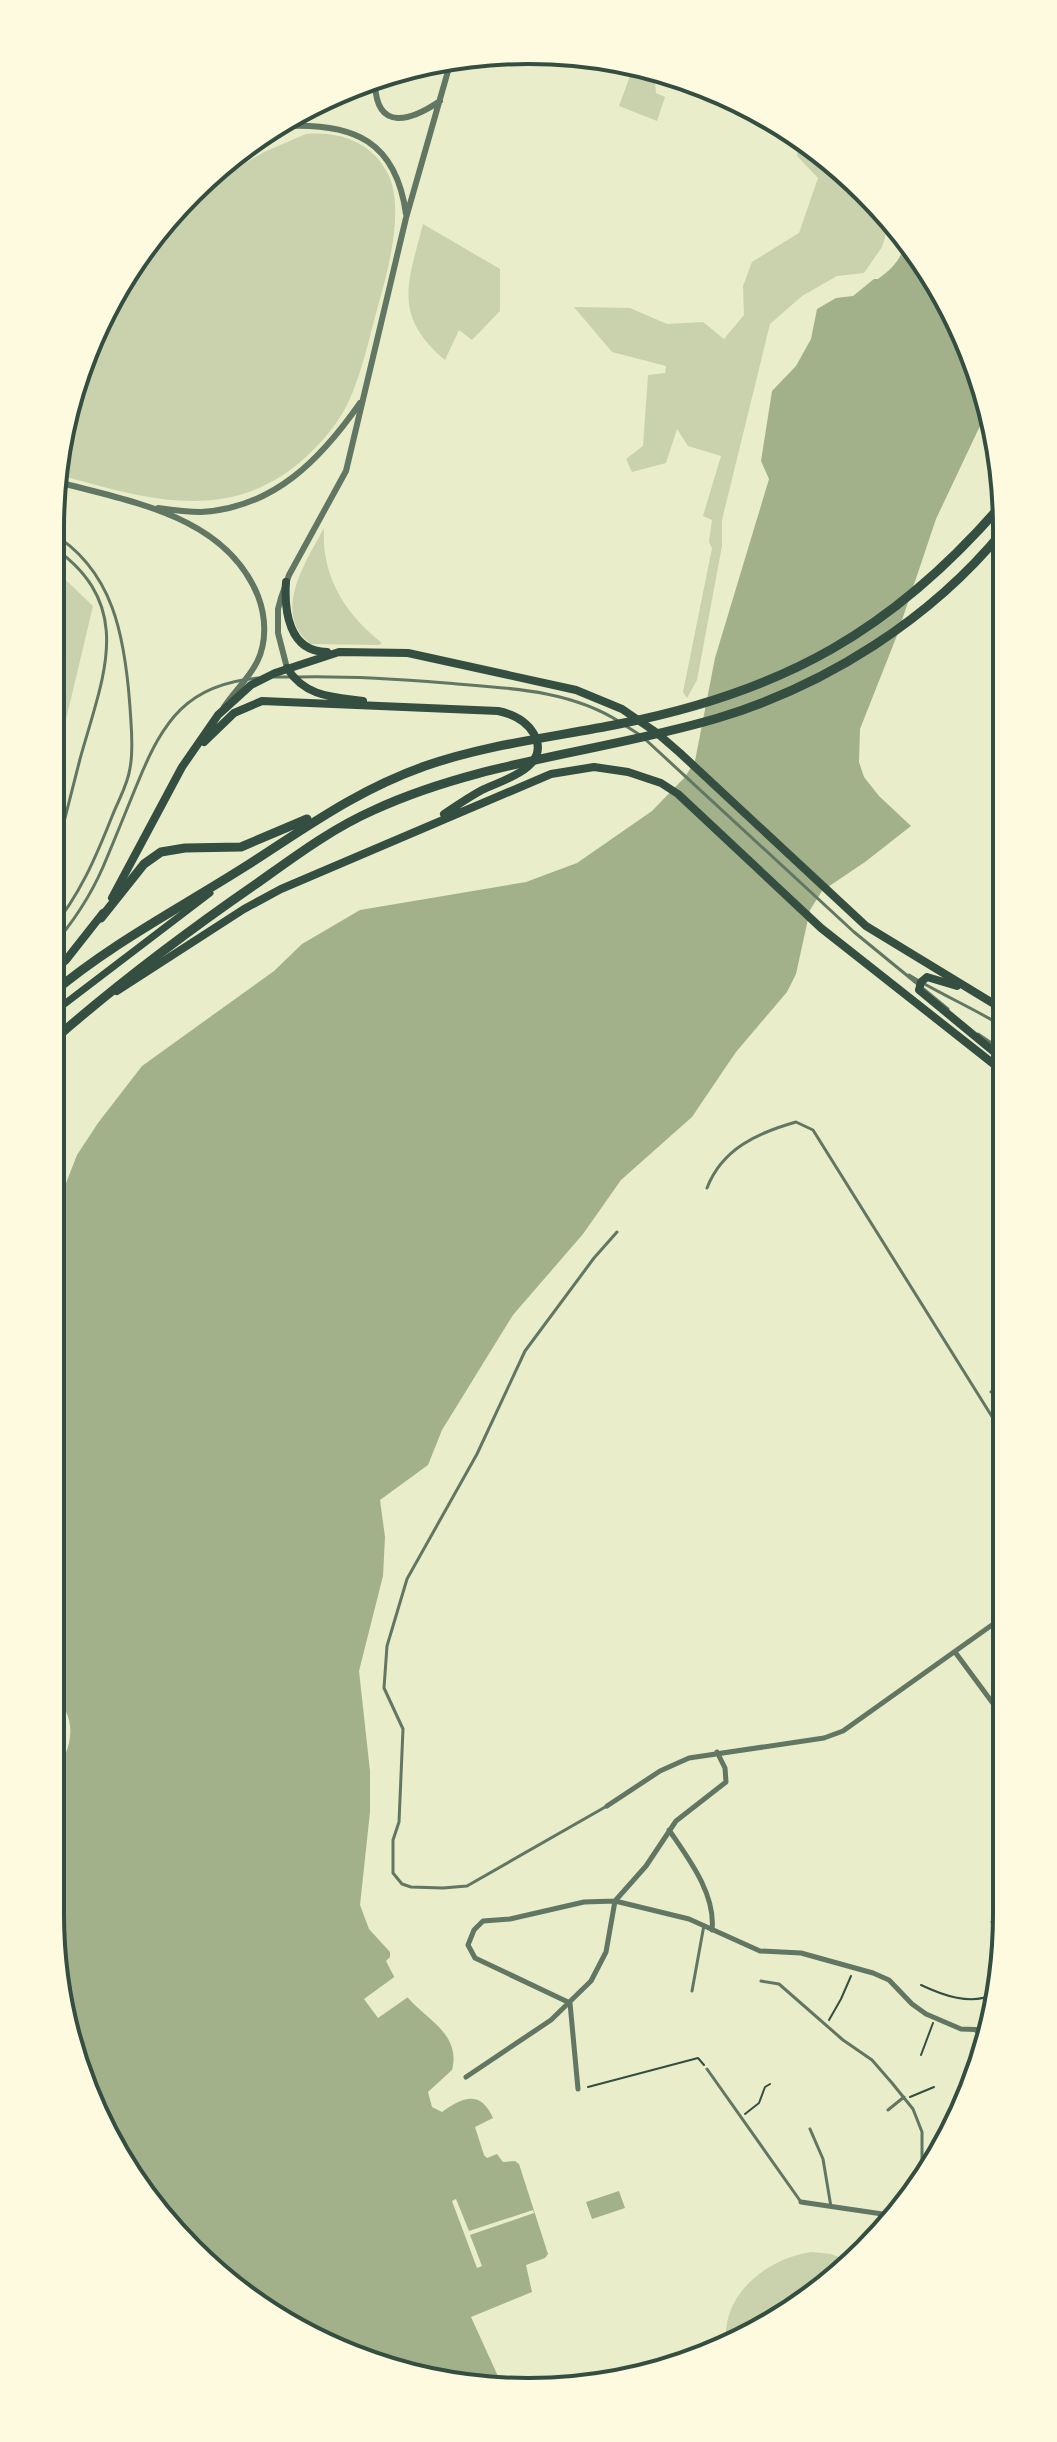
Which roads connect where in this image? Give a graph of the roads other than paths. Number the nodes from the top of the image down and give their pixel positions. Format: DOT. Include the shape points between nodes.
graph roads {
  1 [pos="448,71"];
  2 [pos="376,90"];
  3 [pos="440,101"];
  4 [pos="295,126"];
  5 [pos="406,218"];
  6 [pos="362,400"];
  7 [pos="66,484"];
  8 [pos="151,508"];
  9 [pos="993,515"];
  10 [pos="64,541"];
  11 [pos="993,541"];
  12 [pos="64,557"];
  13 [pos="286,582"];
  14 [pos="339,652"];
  15 [pos="290,672"];
  16 [pos="266,678"];
  17 [pos="243,680"];
  18 [pos="393,706"];
  19 [pos="218,715"];
  20 [pos="192,755"];
  21 [pos="332,809"];
  22 [pos="64,825"];
  23 [pos="423,827"];
  24 [pos="247,865"];
  25 [pos="64,913"];
  26 [pos="101,918"];
  27 [pos="64,929"];
  28 [pos="64,962"];
  29 [pos="920,983"];
  30 [pos="64,984"];
  31 [pos="980,995"];
  32 [pos="103,1000"];
  33 [pos="993,1003"];
  34 [pos="64,1004"];
  35 [pos="993,1020"];
  36 [pos="64,1032"];
  37 [pos="993,1044"];
  38 [pos="993,1051"];
  39 [pos="993,1064"];
  40 [pos="707,1188"];
  41 [pos="617,1232"];
  42 [pos="993,1418"];
  43 [pos="993,1624"];
  44 [pos="955,1652"];
  45 [pos="993,1703"];
  46 [pos="717,1752"];
  47 [pos="607,1806"];
  48 [pos="669,1830"];
  49 [pos="615,1901"];
  50 [pos="704,1925"];
  51 [pos="712,1930"];
  52 [pos="761,1981"];
  53 [pos="692,1991"];
  54 [pos="570,2003"];
  55 [pos="975,2031"];
  56 [pos="707,2069"];
  57 [pos="466,2077"];
  58 [pos="578,2089"];
  59 [pos="904,2098"];
  60 [pos="888,2110"];
  61 [pos="810,2129"];
  62 [pos="922,2161"];
  63 [pos="801,2202"];
  64 [pos="831,2207"];
  65 [pos="880,2214"];
  1 -- 3 [label="street"];
  2 -- 3 [label="street" via="380,107 400,119"];
  3 -- 5 [label="street"];
  4 -- 5 [label="street" via="341,128 374,146 398,177"];
  5 -- 6 [label="street"];
  6 -- 8 [label="street" via="327,448 277,490 215,511"];
  6 -- 13 [label="street" via="346,471"];
  7 -- 8 [label="street"];
  8 -- 17 [label="street" via="213,537 251,582 264,630 257,662"];
  9 -- 21 [label="highway" via="903,603 788,672 661,715 475,750 400,776"];
  10 -- 25 [label="lane" via="89,563 112,603 125,658 131,759 87,878"];
  11 -- 32 [label="highway" via="913,617 795,689 716,718 453,779 375,809 301,851 184,934"];
  12 -- 22 [label="lane" via="81,571 100,605 108,637 101,686"];
  13 -- 14 [label="highway" via="287,615 298,639 314,650"];
  13 -- 15 [label="street" via="277,620"];
  14 -- 15 [label="highway"];
  14 -- 31 [label="highway" via="408,653 576,690 631,715 680,753 878,935"];
  15 -- 16 [label="highway"];
  15 -- 18 [label="highway" via="319,694"];
  15 -- 29 [label="lane" via="510,688 581,702 615,718 653,746 854,932"];
  16 -- 17 [label="lane"];
  16 -- 19 [label="highway"];
  17 -- 19 [label="street"];
  17 -- 27 [label="lane" via="201,694 164,727 90,893"];
  18 -- 20 [label="highway" via="252,703 234,713"];
  18 -- 23 [label="highway" via="512,714 537,741 536,755 526,769"];
  19 -- 20 [label="highway"];
  20 -- 26 [label="highway"];
  21 -- 24 [label="highway"];
  21 -- 26 [label="highway" via="250,844 161,852 144,864"];
  23 -- 32 [label="highway" via="262,899"];
  23 -- 39 [label="highway" via="580,767 646,777 678,794 821,928"];
  24 -- 30 [label="highway" via="155,920"];
  24 -- 34 [label="main road"];
  26 -- 28 [label="highway"];
  29 -- 31 [label="highway" via="932,977"];
  29 -- 35 [label="lane"];
  29 -- 37 [label="lane"];
  29 -- 38 [label="highway" via="923,995"];
  31 -- 33 [label="highway"];
  32 -- 36 [label="highway"];
  40 -- 42 [label="lane" via="717,1165 741,1145 796,1122 813,1130"];
  41 -- 47 [label="lane" via="525,1351 477,1454 407,1579 387,1646 384,1688 403,1729 399,1822 391,1865 402,1884 467,1886"];
  43 -- 44 [label="street"];
  44 -- 45 [label="street"];
  44 -- 46 [label="street" via="843,1731"];
  46 -- 47 [label="street" via="677,1763"];
  46 -- 48 [label="street" via="726,1782"];
  48 -- 49 [label="street"];
  48 -- 51 [label="street" via="701,1883 712,1911"];
  49 -- 50 [label="street"];
  49 -- 54 [label="street" via="603,1962"];
  49 -- 54 [label="street" via="487,1920 471,1936 468,1945 475,1958"];
  50 -- 51 [label="street"];
  50 -- 53 [label="lane"];
  51 -- 55 [label="street" via="760,1951 795,1952 889,1980 935,2018"];
  52 -- 59 [label="lane" via="779,1984 872,2060"];
  54 -- 57 [label="street"];
  54 -- 58 [label="street"];
  56 -- 63 [label="lane"];
  59 -- 60 [label="lane"];
  59 -- 62 [label="lane" via="922,2132"];
  61 -- 64 [label="lane" via="823,2159"];
  63 -- 64 [label="street"];
  64 -- 65 [label="street"];
}
